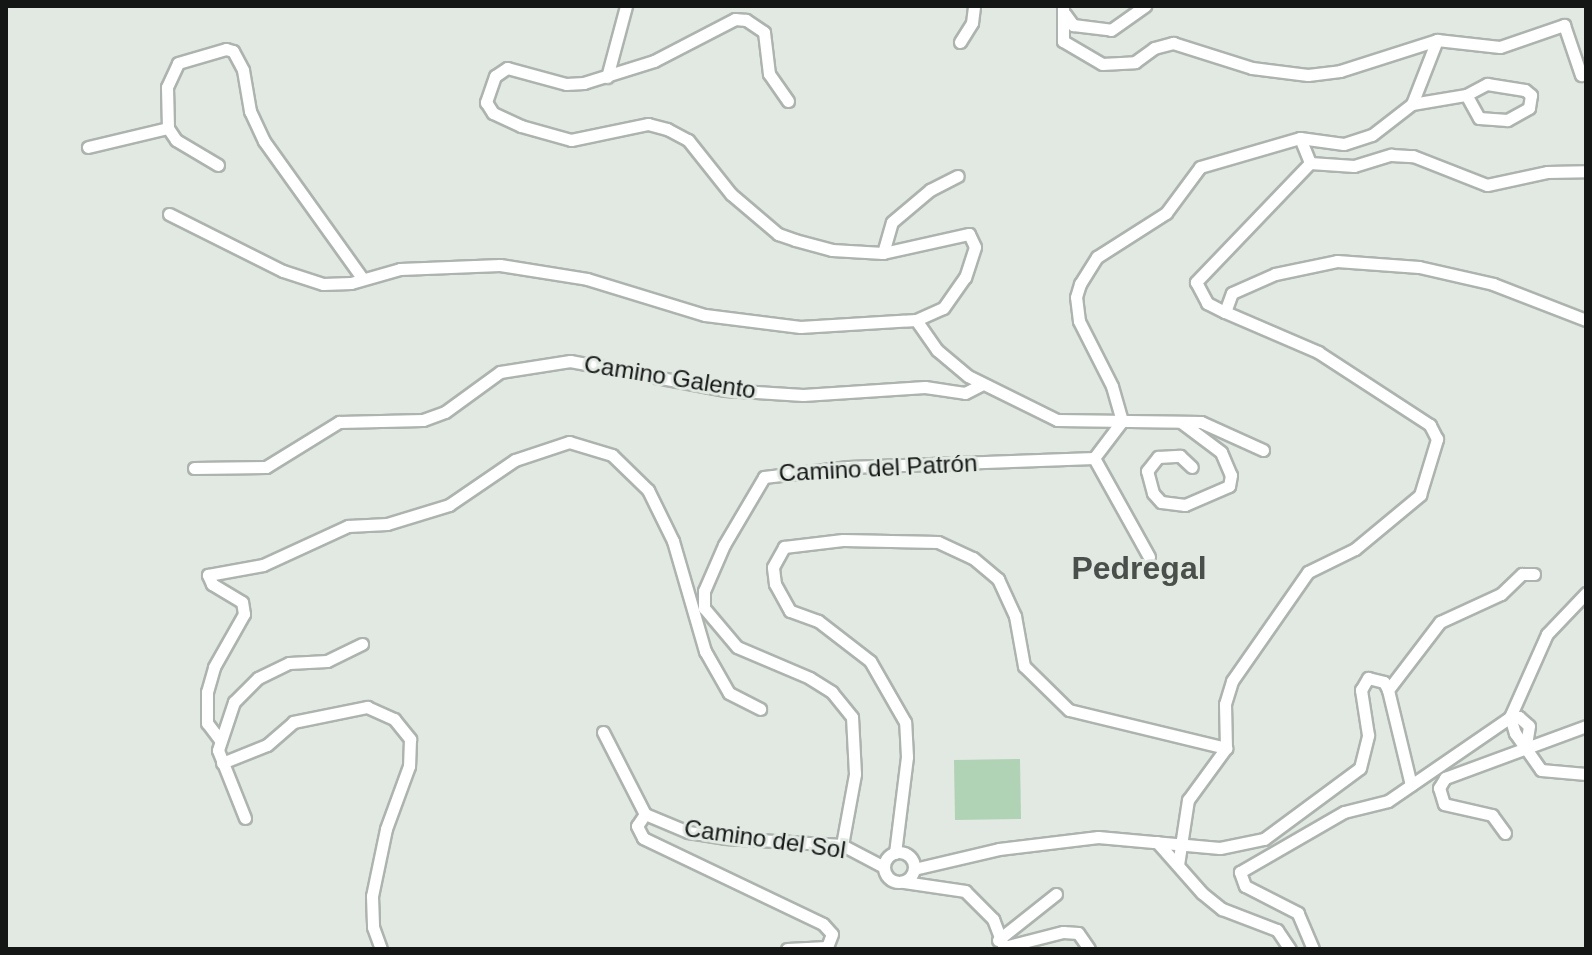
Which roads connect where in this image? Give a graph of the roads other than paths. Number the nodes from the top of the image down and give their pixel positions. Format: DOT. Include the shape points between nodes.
graph roads {
  1 [pos="626,6"];
  2 [pos="974,6"];
  3 [pos="1145,6"];
  4 [pos="1064,10"];
  5 [pos="1437,40"];
  6 [pos="960,42"];
  7 [pos="1581,75"];
  8 [pos="607,77"];
  9 [pos="1466,95"];
  10 [pos="788,101"];
  11 [pos="1412,104"];
  12 [pos="168,128"];
  13 [pos="1300,138"];
  14 [pos="88,147"];
  15 [pos="1310,163"];
  16 [pos="218,165"];
  17 [pos="1586,171"];
  18 [pos="958,176"];
  19 [pos="169,214"];
  20 [pos="883,253"];
  21 [pos="362,278"];
  22 [pos="1225,312"];
  23 [pos="916,320"];
  24 [pos="1586,320"];
  25 [pos="981,385"];
  26 [pos="1177,419"];
  27 [pos="1122,421"];
  28 [pos="1263,450"];
  29 [pos="1094,458"];
  30 [pos="1192,467"];
  31 [pos="194,468"];
  32 [pos="1149,557"];
  33 [pos="1534,574"];
  34 [pos="1586,593"];
  35 [pos="688,598"];
  36 [pos="704,608"];
  37 [pos="362,644"];
  38 [pos="1388,690"];
  39 [pos="760,709"];
  40 [pos="1510,717"];
  41 [pos="1586,726"];
  42 [pos="603,732"];
  43 [pos="220,740"];
  44 [pos="1526,746"];
  45 [pos="1226,748"];
  46 [pos="222,763"];
  47 [pos="1586,774"];
  48 [pos="1572,775"];
  49 [pos="1586,781"];
  50 [pos="1411,785"];
  51 [pos="645,814"];
  52 [pos="245,818"];
  53 [pos="1505,833"];
  54 [pos="1185,841"];
  55 [pos="1157,842"];
  56 [pos="842,845"];
  57 [pos="895,853"];
  58 [pos="1178,865"];
  59 [pos="884,867"];
  60 [pos="914,869"];
  61 [pos="904,882"];
  62 [pos="1056,894"];
  63 [pos="998,940"];
  64 [pos="381,949"];
  65 [pos="787,949"];
  66 [pos="1089,949"];
  67 [pos="1290,949"];
  68 [pos="1313,949"];
  1 -- 8 [label="street"];
  2 -- 6 [label="street" via="972,23"];
  3 -- 4 [label="street" via="1111,30 1073,25"];
  4 -- 5 [label="street" via="1063,41 1102,64 1135,62 1154,48 1173,43 1252,68 1308,75 1340,71"];
  5 -- 7 [label="street" via="1500,47 1564,25"];
  5 -- 11 [label="street"];
  8 -- 10 [label="street" via="654,61 735,19 746,20 764,32 769,74"];
  8 -- 20 [label="street" via="566,84 507,68 495,76 486,102 507,120 571,140 648,124 667,129 688,140 731,194 778,234 832,250"];
  9 -- 9 [label="street" via="1479,118 1491,122 1523,114 1532,101 1525,90 1487,84"];
  9 -- 11 [label="street"];
  11 -- 13 [label="street" via="1372,135 1344,144"];
  12 -- 14 [label="street"];
  12 -- 16 [label="street" via="181,144"];
  12 -- 21 [label="street" via="167,87 178,63 210,51 233,51 254,123 313,215"];
  13 -- 15 [label="street"];
  13 -- 27 [label="street" via="1200,167 1166,213 1097,257 1080,284 1076,309 1116,394"];
  15 -- 17 [label="street" via="1354,166 1391,155 1413,156 1487,185 1547,172"];
  15 -- 22 [label="street" via="1196,282 1207,303"];
  18 -- 20 [label="street" via="930,190 892,222"];
  19 -- 21 [label="street" via="306,280 342,285"];
  20 -- 23 [label="street" via="962,233 974,238 965,277 943,308"];
  21 -- 23 [label="street" via="400,269 500,265 587,279 705,315 800,327"];
  22 -- 24 [label="street" via="1232,293 1275,274 1337,261 1419,267 1493,284"];
  22 -- 45 [label="street" via="1318,352 1430,425 1437,439 1420,495 1355,549 1315,565 1232,681 1225,704"];
  23 -- 25 [label="street" via="937,350"];
  25 -- 27 [label="street" via="1057,420"];
  25 -- 31 [label="street, Camino Galento" via="965,393 925,387 756,392 570,361 500,372 445,412 423,420 339,422 266,467"];
  26 -- 27 [label="street"];
  26 -- 28 [label="street" via="1215,427"];
  26 -- 30 [label="street" via="1221,452 1231,475 1229,486 1185,505 1161,502 1153,493 1150,462 1180,456"];
  27 -- 29 [label="street"];
  29 -- 32 [label="street"];
  29 -- 36 [label="street, Camino del Patrón" via="771,473 752,491 724,545 704,591"];
  33 -- 38 [label="street" via="1522,574 1501,594 1440,622"];
  34 -- 40 [label="street" via="1547,634"];
  35 -- 36 [label="street"];
  35 -- 39 [label="street" via="694,625 722,684"];
  35 -- 43 [label="street" via="669,530 648,490 612,455 569,442 515,460 449,505 387,524 344,527 263,565 208,575 212,584 242,602 244,614 214,667 207,692 207,723"];
  36 -- 56 [label="street" via="724,637 755,658 810,678 832,692 852,717 855,774"];
  37 -- 43 [label="street" via="327,661 289,663 258,678 234,702"];
  38 -- 50 [label="street"];
  38 -- 54 [label="street" via="1377,678 1363,684 1368,749 1345,784 1264,839 1220,848"];
  40 -- 44 [label="street"];
  40 -- 50 [label="street"];
  41 -- 44 [label="street"];
  42 -- 51 [label="street"];
  43 -- 46 [label="street"];
  44 -- 48 [label="street" via="1541,770"];
  44 -- 53 [label="street" via="1453,773 1439,788 1444,804 1492,815"];
  45 -- 54 [label="street" via="1188,800"];
  45 -- 57 [label="street" via="1069,710 1024,666 1015,616 998,579 950,547 915,538 784,547 773,567 775,584 790,611 818,621 870,661 905,722 907,757"];
  46 -- 52 [label="street"];
  46 -- 64 [label="street" via="267,745 293,722 367,707 394,719 410,739 409,766 386,829 372,896 373,927"];
  47 -- 48 [label="street"];
  48 -- 49 [label="street"];
  50 -- 68 [label="street" via="1388,801 1328,820 1240,872 1245,886 1298,913"];
  51 -- 56 [label="street, Camino del Sol" via="688,832 725,838"];
  51 -- 65 [label="street" via="637,826 643,838 823,924 832,934 827,947"];
  54 -- 55 [label="street"];
  54 -- 58 [label="street"];
  55 -- 58 [label="street"];
  55 -- 60 [label="street" via="1098,837 999,849"];
  56 -- 59 [label="street, Camino del Sol"];
  57 -- 59 [label="street"];
  57 -- 60 [label="street" via="909,856"];
  58 -- 67 [label="street" via="1222,909 1277,930"];
  59 -- 61 [label="street" via="890,879"];
  60 -- 61 [label="street"];
  61 -- 63 [label="street" via="965,891 993,919"];
  62 -- 63 [label="street"];
  63 -- 66 [label="street" via="1012,947 1043,933 1078,933"];
}
